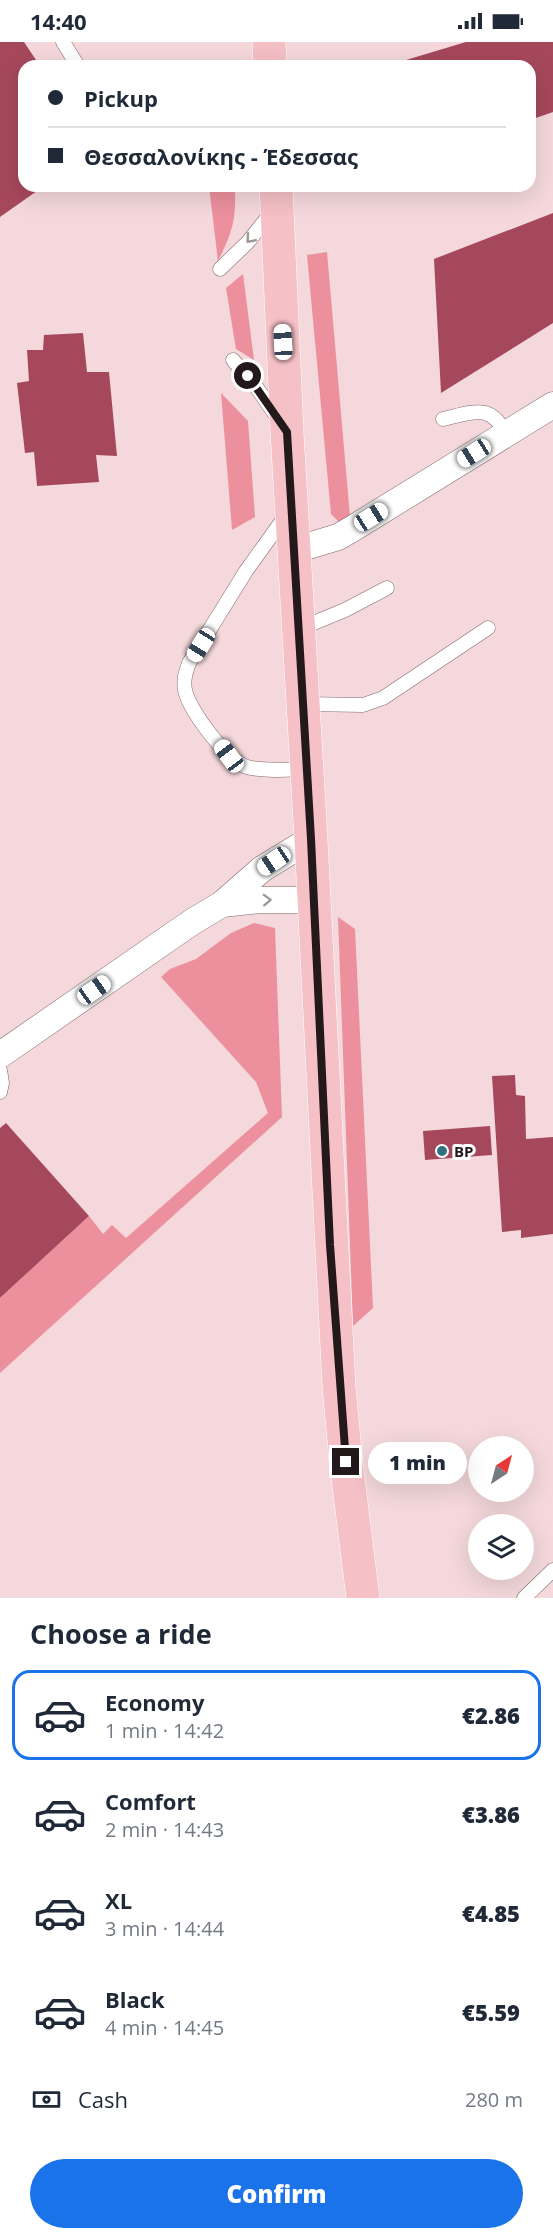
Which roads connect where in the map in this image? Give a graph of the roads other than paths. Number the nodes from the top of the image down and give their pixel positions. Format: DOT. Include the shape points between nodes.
graph roads {
  1 [pos="63,42"];
  2 [pos="269,42"];
  3 [pos="74,60"];
  4 [pos="270,60"];
  5 [pos="276,196"];
  6 [pos="220,269"];
  7 [pos="233,360"];
  8 [pos="553,405"];
  9 [pos="443,418"];
  10 [pos="287,432"];
  11 [pos="505,434"];
  12 [pos="292,508"];
  13 [pos="295,550"];
  14 [pos="387,588"];
  15 [pos="488,628"];
  16 [pos="299,629"];
  17 [pos="304,704"];
  18 [pos="307,769"];
  19 [pos="311,839"];
  20 [pos="313,900"];
  21 [pos="222,904"];
  22 [pos="0,1055"];
  23 [pos="0,1070"];
  24 [pos="0,1092"];
  25 [pos="553,1570"];
  26 [pos="363,1598"];
  27 [pos="524,1598"];
  1 -- 3 [label="lane"];
  2 -- 4 [label="highway"];
  5 -- 6 [label="lane, one-way" via="248,242"];
  5 -- 10 [label="highway"];
  7 -- 10 [label="lane"];
  8 -- 11 [label="street"];
  9 -- 11 [label="lane" via="490,413 501,423"];
  10 -- 12 [label="highway"];
  11 -- 13 [label="street" via="345,533"];
  12 -- 13 [label="highway"];
  12 -- 18 [label="lane" via="246,571 184,677 192,707 239,764 250,768"];
  13 -- 16 [label="highway"];
  14 -- 16 [label="lane"];
  15 -- 17 [label="lane" via="371,703"];
  16 -- 17 [label="highway"];
  17 -- 18 [label="highway"];
  18 -- 19 [label="highway"];
  19 -- 20 [label="highway"];
  19 -- 21 [label="street" via="262,869"];
  21 -- 20 [label="street, one-way"];
  20 -- 26 [label="highway" via="339,1387"];
  21 -- 22 [label="street"];
  23 -- 24 [label="lane"];
  25 -- 27 [label="lane"];
}
